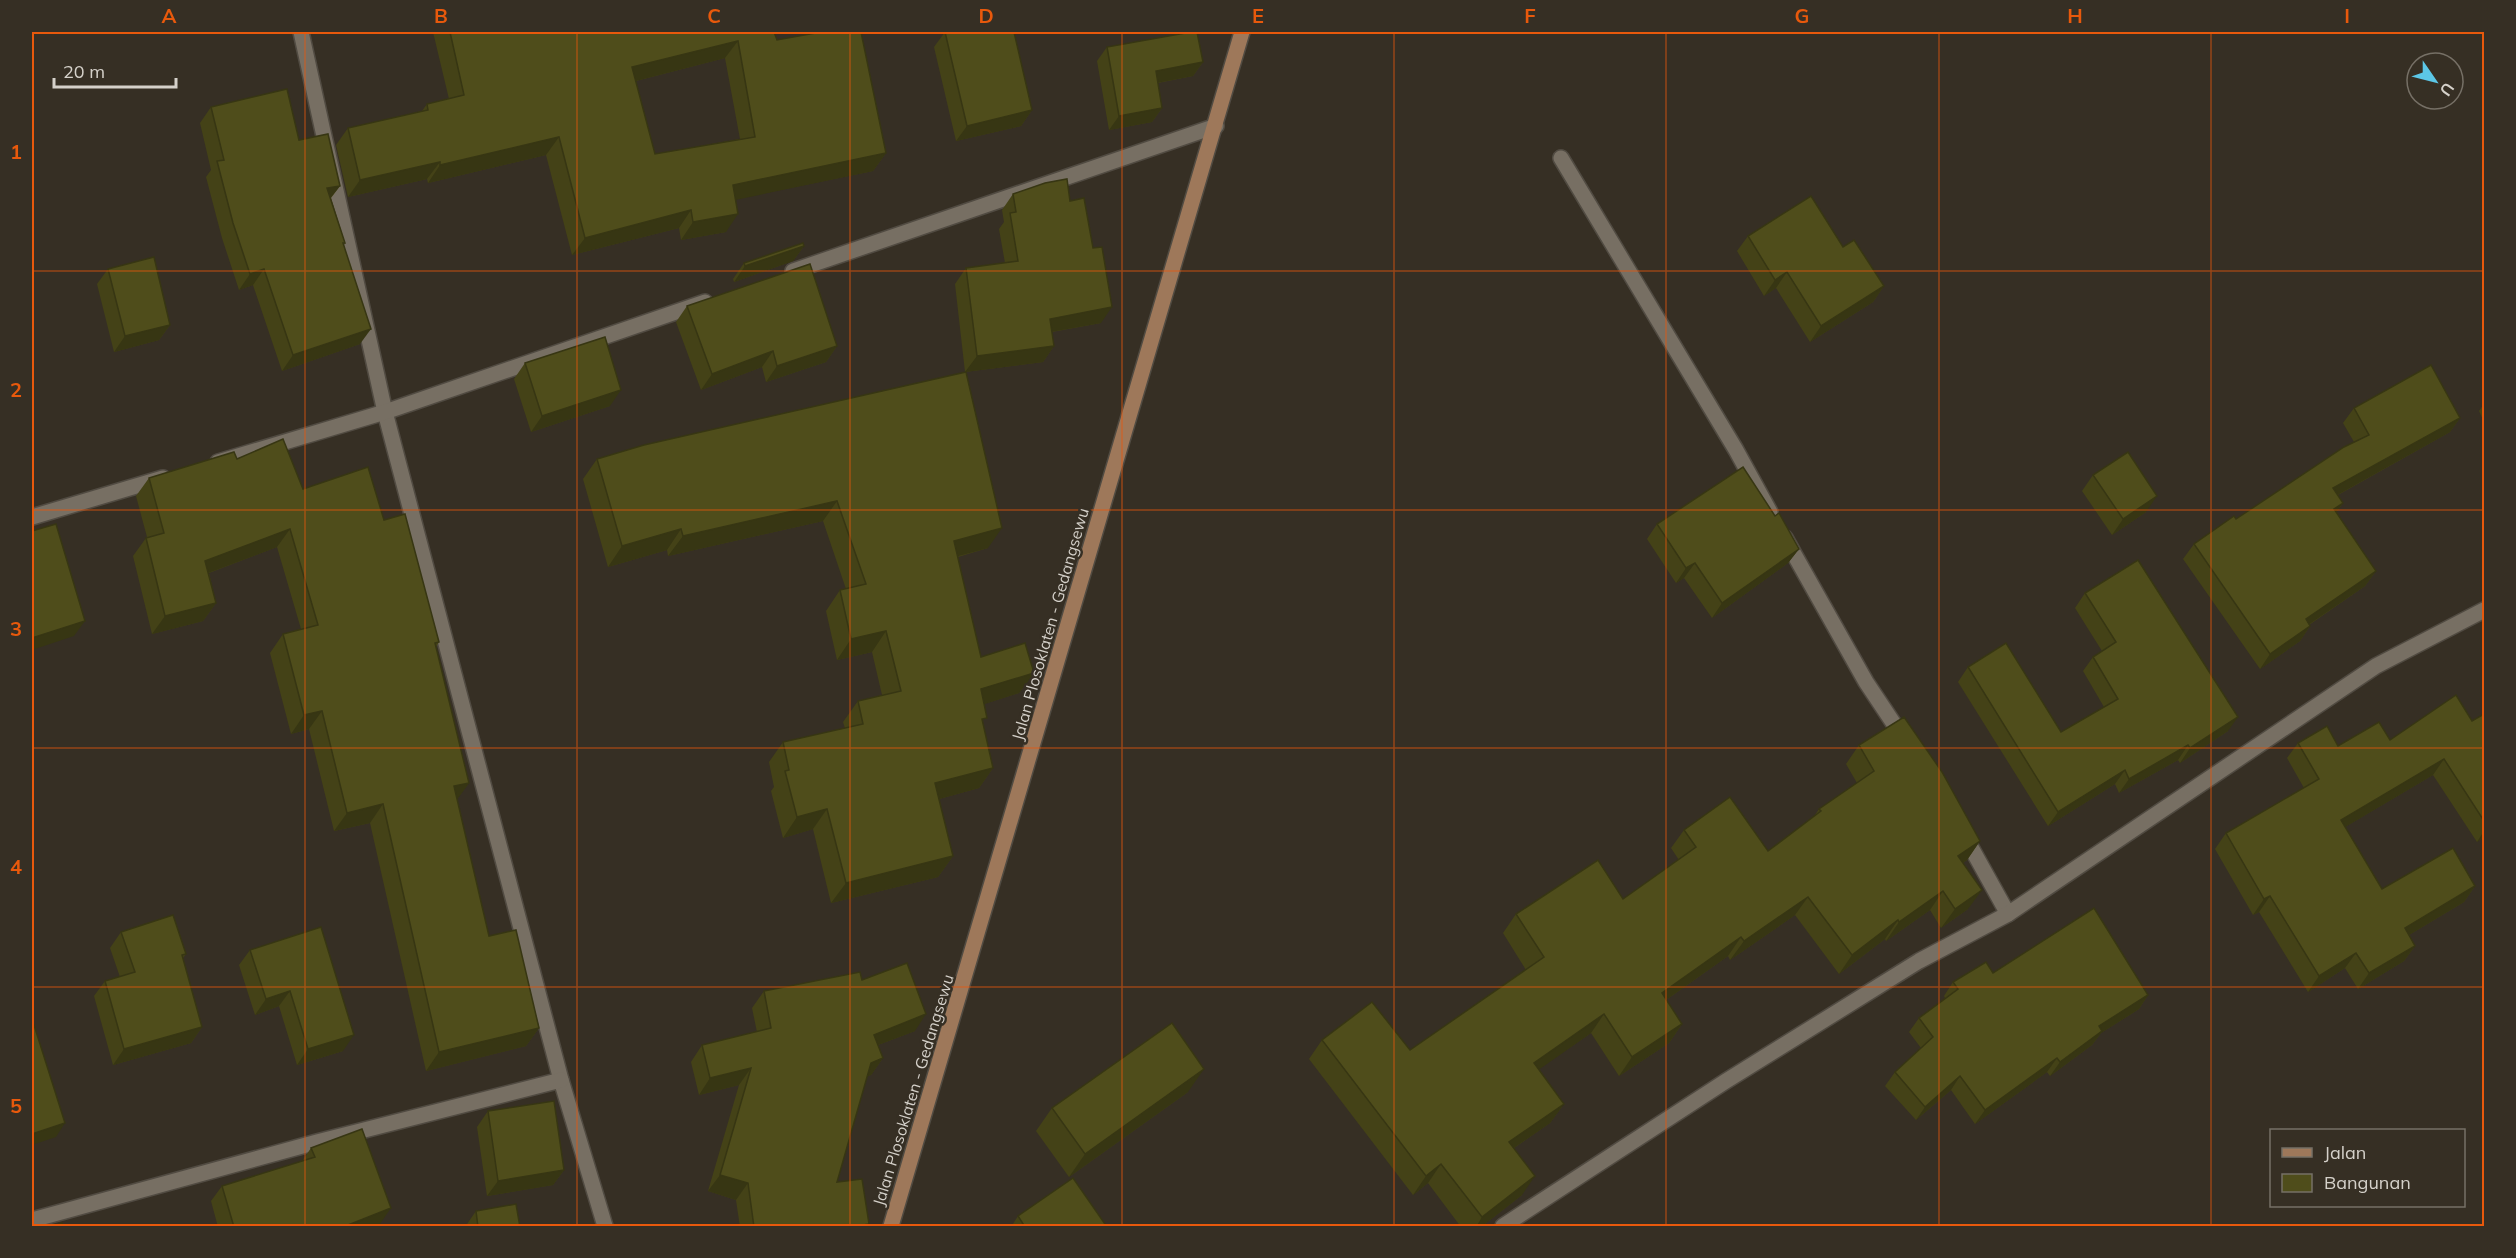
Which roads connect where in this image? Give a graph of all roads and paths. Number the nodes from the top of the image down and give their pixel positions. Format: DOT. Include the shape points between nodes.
graph roads {
  1 [pos="301,32"];
  2 [pos="1242,32"];
  3 [pos="1216,126"];
  4 [pos="1561,158"];
  5 [pos="778,276"];
  6 [pos="722,296"];
  7 [pos="385,412"];
  8 [pos="202,466"];
  9 [pos="180,473"];
  10 [pos="32,517"];
  11 [pos="2484,610"];
  12 [pos="1911,748"];
  13 [pos="1953,816"];
  14 [pos="2008,914"];
  15 [pos="561,1080"];
  16 [pos="32,1220"];
  17 [pos="605,1227"];
  18 [pos="891,1227"];
  19 [pos="1503,1227"];
  1 -- 7 [label="street"];
  2 -- 3 [label="main road, Jalan Plosoklaten - Gedangsewu"];
  3 -- 5 [label="street"];
  3 -- 18 [label="main road, Jalan Plosoklaten - Gedangsewu"];
  4 -- 12 [label="street" via="1736,450 1866,682"];
  6 -- 7 [label="street"];
  7 -- 8 [label="street"];
  7 -- 15 [label="street"];
  9 -- 10 [label="street"];
  11 -- 14 [label="street" via="2376,666"];
  13 -- 14 [label="street"];
  14 -- 19 [label="street" via="1908,968"];
  15 -- 16 [label="street"];
  15 -- 17 [label="street"];
}
